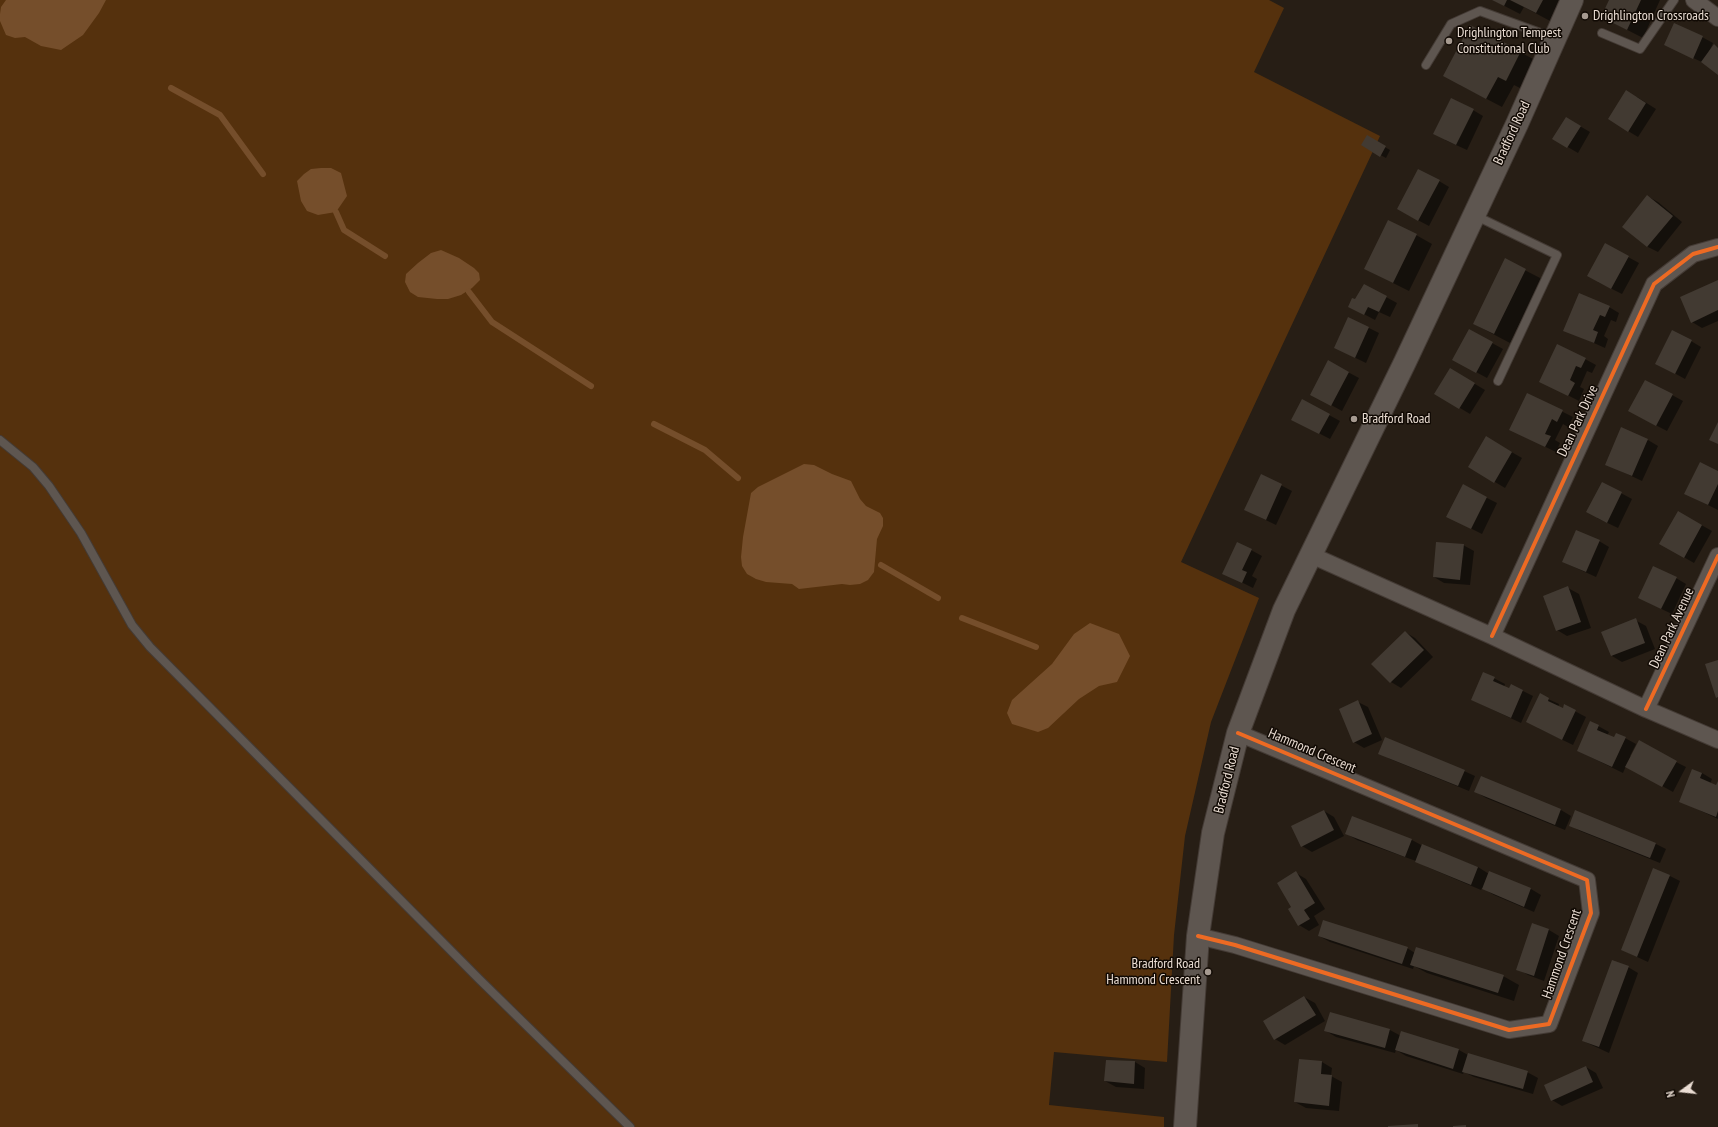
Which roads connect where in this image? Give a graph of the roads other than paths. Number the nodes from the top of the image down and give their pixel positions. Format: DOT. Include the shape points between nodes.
graph roads {
  1 [pos="1572,0"];
  2 [pos="1674,0"];
  3 [pos="1694,0"];
  4 [pos="1718,18"];
  5 [pos="1602,33"];
  6 [pos="1554,38"];
  7 [pos="1426,65"];
  8 [pos="1473,215"];
  9 [pos="1718,247"];
  10 [pos="1498,381"];
  11 [pos="0,440"];
  12 [pos="1311,555"];
  13 [pos="1718,556"];
  14 [pos="1492,636"];
  15 [pos="1646,709"];
  16 [pos="1238,733"];
  17 [pos="1718,740"];
  18 [pos="1198,936"];
  19 [pos="630,1127"];
  20 [pos="1185,1127"];
  1 -- 6 [label="main road, Bradford Road"];
  2 -- 5 [label="lane" via="1640,48"];
  3 -- 4 [label="street"];
  6 -- 7 [label="lane" via="1480,11 1451,24"];
  6 -- 8 [label="main road, Bradford Road" via="1517,124"];
  8 -- 10 [label="lane" via="1557,255"];
  8 -- 12 [label="main road, Bradford Road"];
  9 -- 14 [label="street, Dean Park Drive" via="1693,254 1654,284"];
  11 -- 19 [label="lane" via="33,467 49,486 81,533 132,625 150,647 473,974"];
  12 -- 14 [label="street"];
  12 -- 16 [label="main road, Bradford Road" via="1284,610"];
  13 -- 15 [label="street, Dean Park Avenue"];
  14 -- 15 [label="street"];
  15 -- 17 [label="street"];
  16 -- 18 [label="main road, Bradford Road" via="1213,833"];
  16 -- 18 [label="street, Hammond Crescent" via="1587,880 1591,913 1549,1024 1509,1030"];
  18 -- 20 [label="main road, Bradford Road"];
}
